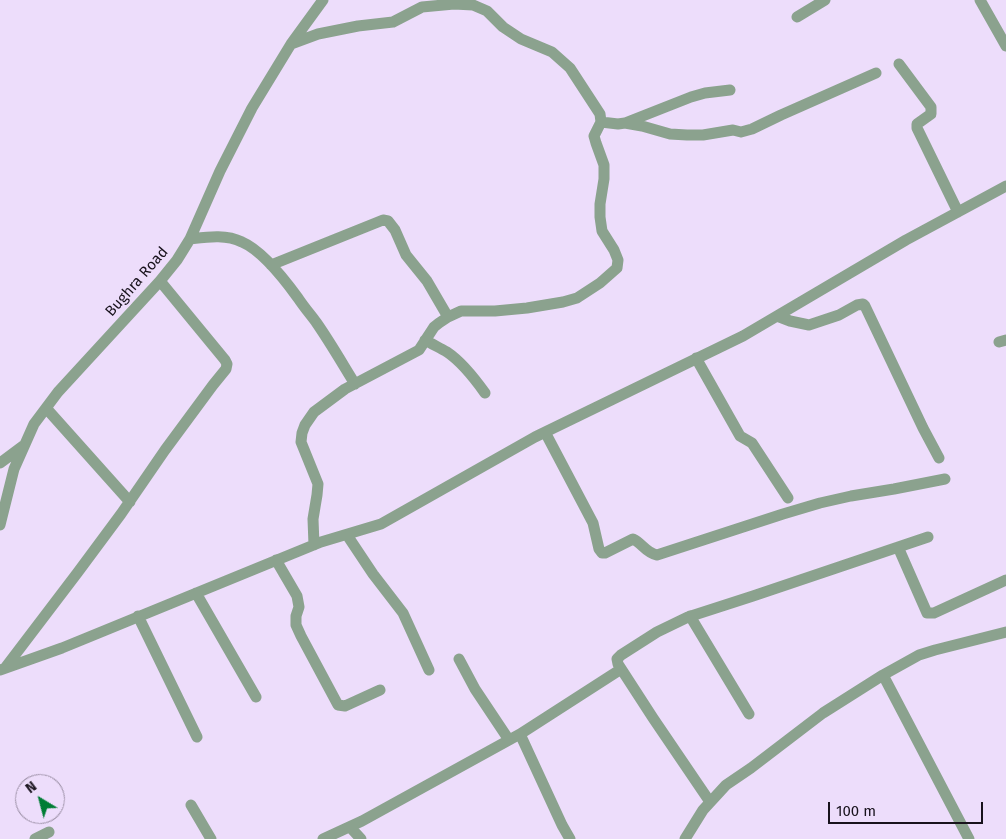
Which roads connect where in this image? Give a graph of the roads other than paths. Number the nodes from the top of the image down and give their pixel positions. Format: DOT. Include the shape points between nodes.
graph roads {
  1 [pos="323,0"];
  2 [pos="825,0"];
  3 [pos="980,0"];
  4 [pos="797,17"];
  5 [pos="291,44"];
  6 [pos="1006,46"];
  7 [pos="899,64"];
  8 [pos="876,73"];
  9 [pos="730,90"];
  10 [pos="601,122"];
  11 [pos="625,123"];
  12 [pos="1006,186"];
  13 [pos="958,212"];
  14 [pos="190,238"];
  15 [pos="271,265"];
  16 [pos="160,282"];
  17 [pos="777,316"];
  18 [pos="448,317"];
  19 [pos="425,340"];
  20 [pos="696,358"];
  21 [pos="355,384"];
  22 [pos="486,393"];
  23 [pos="46,408"];
  24 [pos="545,432"];
  25 [pos="25,445"];
  26 [pos="939,458"];
  27 [pos="0,463"];
  28 [pos="945,479"];
  29 [pos="788,498"];
  30 [pos="130,502"];
  31 [pos="0,525"];
  32 [pos="347,535"];
  33 [pos="928,537"];
  34 [pos="314,545"];
  35 [pos="898,547"];
  36 [pos="276,560"];
  37 [pos="1006,580"];
  38 [pos="196,593"];
  39 [pos="138,616"];
  40 [pos="690,616"];
  41 [pos="1006,632"];
  42 [pos="459,659"];
  43 [pos="3,669"];
  44 [pos="621,669"];
  45 [pos="429,670"];
  46 [pos="883,675"];
  47 [pos="380,690"];
  48 [pos="256,697"];
  49 [pos="748,714"];
  50 [pos="520,734"];
  51 [pos="196,737"];
  52 [pos="509,740"];
  53 [pos="710,802"];
  54 [pos="191,805"];
  55 [pos="350,827"];
  56 [pos="49,832"];
  57 [pos="35,839"];
  58 [pos="211,839"];
  59 [pos="323,839"];
  60 [pos="361,839"];
  61 [pos="570,839"];
  62 [pos="685,839"];
  63 [pos="969,839"];
  1 -- 5 [label="street, Bughra Road"];
  2 -- 4 [label="street"];
  3 -- 6 [label="street"];
  5 -- 10 [label="street" via="318,34 393,22 422,8 472,5 487,11 521,38 552,52 570,68 600,114"];
  5 -- 14 [label="street, Bughra Road" via="252,108"];
  7 -- 13 [label="street" via="931,107 931,114 917,124 917,128"];
  8 -- 11 [label="street" via="741,132 670,134"];
  9 -- 11 [label="street" via="692,97"];
  10 -- 11 [label="street"];
  10 -- 18 [label="street" via="594,136 604,165 600,216 602,231 618,260 617,268 578,298 535,307 461,311"];
  12 -- 13 [label="street"];
  13 -- 17 [label="street"];
  14 -- 15 [label="street" via="234,238 256,250"];
  14 -- 16 [label="street, Bughra Road"];
  15 -- 18 [label="street" via="383,220 388,221 406,255 427,281"];
  15 -- 21 [label="street" via="317,323"];
  16 -- 23 [label="street, Bughra Road"];
  16 -- 30 [label="street" via="227,364"];
  17 -- 20 [label="street"];
  17 -- 26 [label="street" via="809,326 863,304"];
  18 -- 19 [label="street" via="434,327"];
  19 -- 21 [label="street" via="420,350"];
  19 -- 22 [label="street" via="452,356"];
  20 -- 24 [label="street"];
  20 -- 29 [label="street" via="740,436 752,443"];
  21 -- 34 [label="street" via="314,412 302,433 301,442 318,484 313,519"];
  23 -- 25 [label="street, Bughra Road" via="34,424"];
  23 -- 30 [label="street"];
  24 -- 28 [label="street" via="593,523 602,553 633,539 657,555 820,503"];
  24 -- 32 [label="street" via="381,524"];
  25 -- 27 [label="street"];
  25 -- 31 [label="street, Bughra Road" via="14,469"];
  30 -- 43 [label="street"];
  32 -- 34 [label="street"];
  32 -- 45 [label="street" via="404,613"];
  33 -- 35 [label="street"];
  34 -- 36 [label="street"];
  35 -- 37 [label="street" via="927,613 934,613"];
  35 -- 40 [label="street"];
  36 -- 38 [label="street"];
  36 -- 47 [label="street" via="297,596 296,625 338,705 345,706"];
  38 -- 39 [label="street"];
  38 -- 48 [label="street"];
  39 -- 43 [label="street"];
  39 -- 51 [label="street"];
  40 -- 44 [label="street" via="621,655 617,659"];
  40 -- 49 [label="street"];
  41 -- 46 [label="street" via="919,655"];
  42 -- 52 [label="street"];
  44 -- 50 [label="street"];
  44 -- 53 [label="street"];
  46 -- 53 [label="street" via="823,713 726,785"];
  46 -- 63 [label="street"];
  50 -- 52 [label="street"];
  50 -- 61 [label="street"];
  52 -- 55 [label="street"];
  53 -- 62 [label="street"];
  54 -- 58 [label="street"];
  55 -- 59 [label="street"];
  55 -- 60 [label="street"];
  56 -- 57 [label="street"];
}
